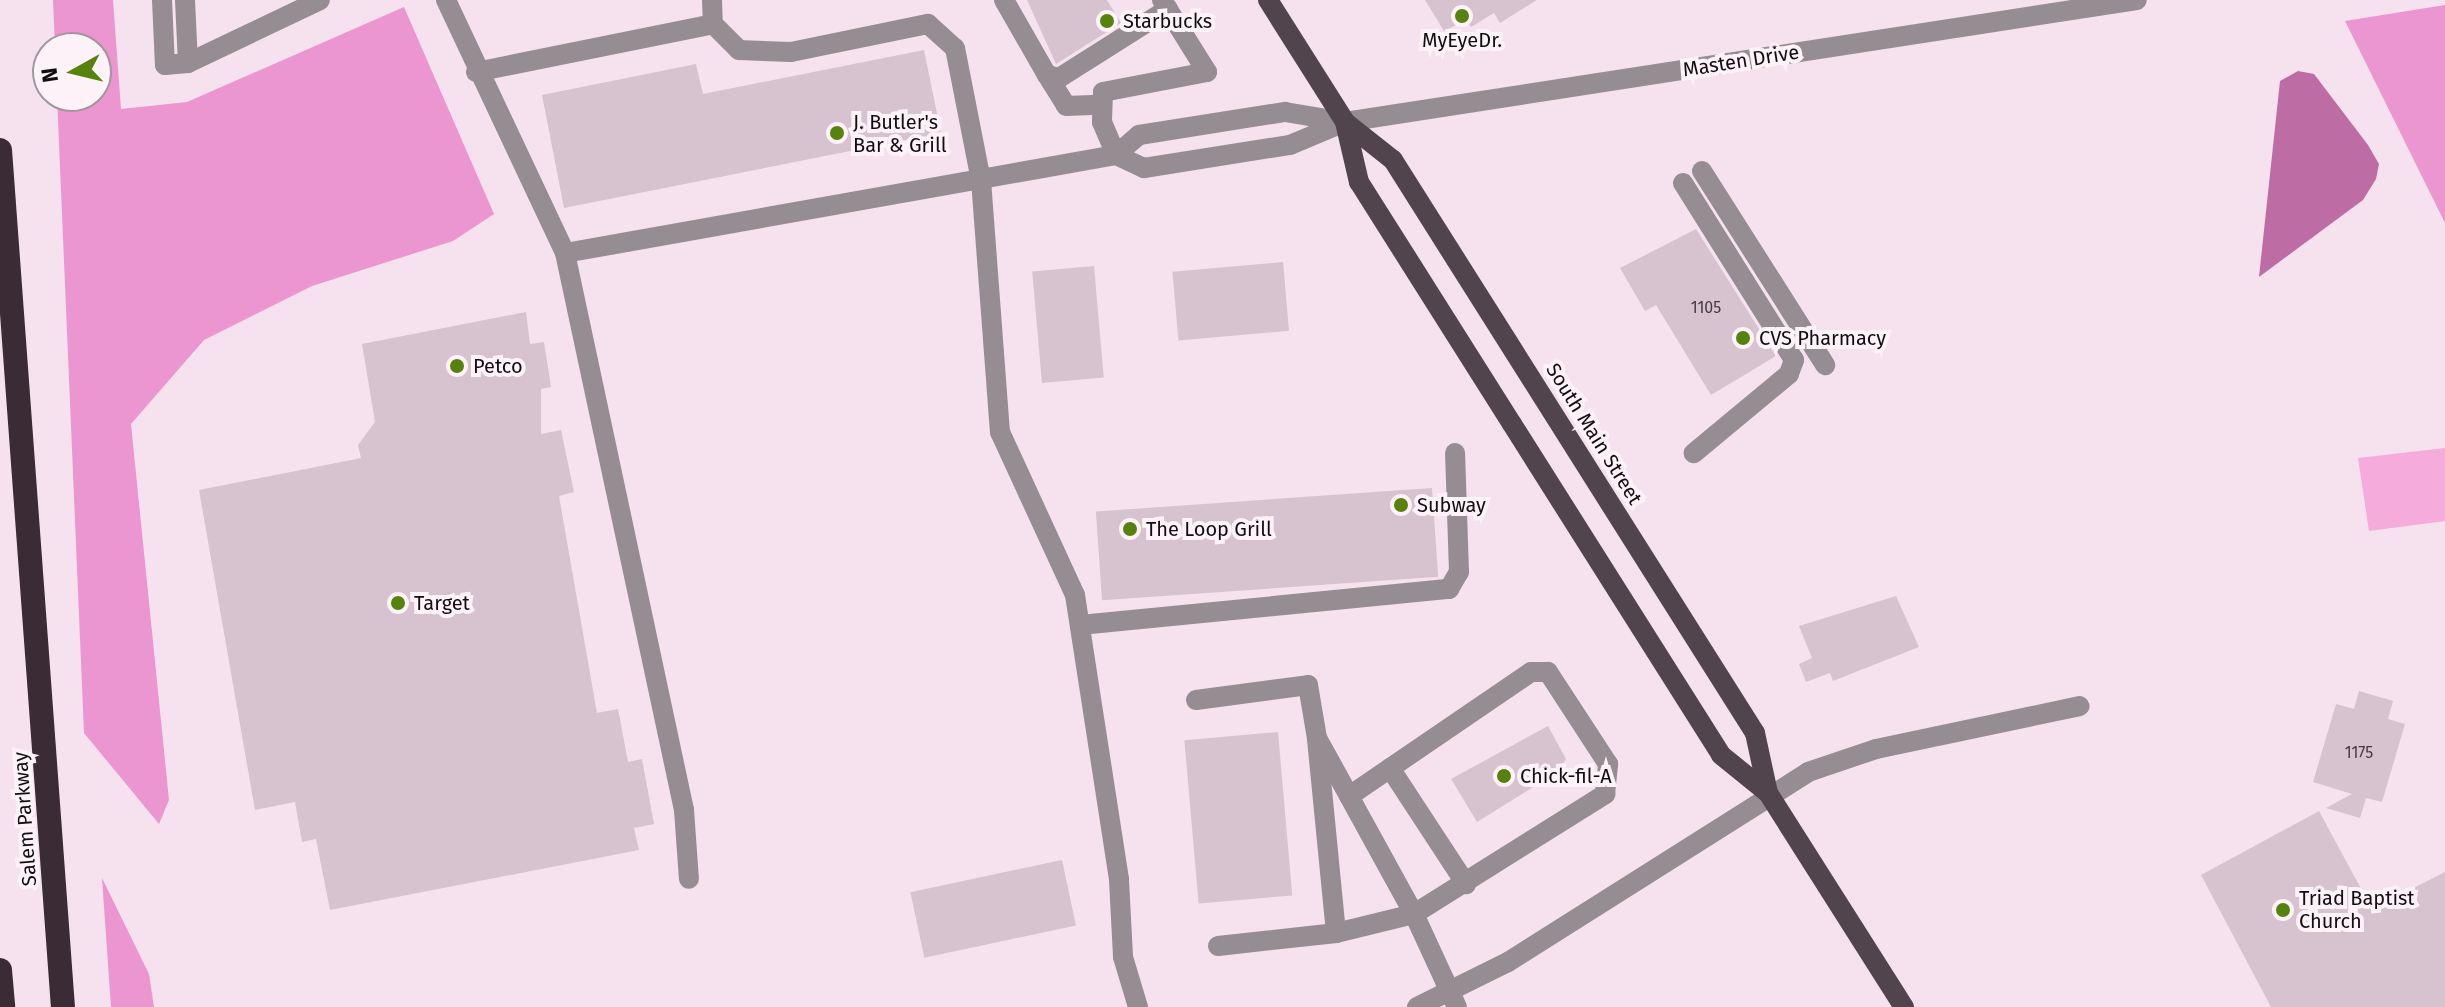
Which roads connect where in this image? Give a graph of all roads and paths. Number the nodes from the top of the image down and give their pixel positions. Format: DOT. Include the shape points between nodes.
graph roads {
  1 [pos="162,0"];
  2 [pos="185,0"];
  3 [pos="320,0"];
  4 [pos="446,0"];
  5 [pos="712,0"];
  6 [pos="1004,0"];
  7 [pos="1268,0"];
  8 [pos="2137,0"];
  9 [pos="1165,5"];
  10 [pos="713,24"];
  11 [pos="188,63"];
  12 [pos="476,72"];
  13 [pos="1047,75"];
  14 [pos="1099,105"];
  15 [pos="1345,122"];
  16 [pos="0,150"];
  17 [pos="1116,155"];
  18 [pos="1702,171"];
  19 [pos="981,180"];
  20 [pos="1683,183"];
  21 [pos="565,253"];
  22 [pos="1825,365"];
  23 [pos="1455,453"];
  24 [pos="1694,453"];
  25 [pos="1080,625"];
  26 [pos="1196,700"];
  27 [pos="2080,706"];
  28 [pos="1317,738"];
  29 [pos="1390,768"];
  30 [pos="1768,793"];
  31 [pos="1349,796"];
  32 [pos="689,879"];
  33 [pos="1466,884"];
  34 [pos="1414,914"];
  35 [pos="1336,933"];
  36 [pos="1218,946"];
  37 [pos="0,970"];
  38 [pos="1453,1000"];
  39 [pos="3,1007"];
  40 [pos="63,1007"];
  41 [pos="1138,1007"];
  42 [pos="1417,1007"];
  43 [pos="1904,1007"];
  1 -- 11 [label="street" via="165,65"];
  2 -- 11 [label="street"];
  3 -- 11 [label="street"];
  4 -- 12 [label="street"];
  5 -- 10 [label="street"];
  6 -- 13 [label="street"];
  7 -- 15 [label="main road, South Main Street"];
  8 -- 15 [label="street, Masten Drive"];
  9 -- 13 [label="street" via="1059,78"];
  9 -- 14 [label="street" via="1207,72 1115,86"];
  10 -- 12 [label="street"];
  10 -- 19 [label="street" via="739,50 791,52 928,24 955,48"];
  12 -- 21 [label="street"];
  13 -- 14 [label="street" via="1066,106"];
  14 -- 17 [label="street"];
  15 -- 17 [label="street" via="1290,145 1144,168"];
  15 -- 17 [label="street" via="1285,112 1139,135"];
  15 -- 30 [label="main road, South Main Street" via="1359,182 1721,755"];
  15 -- 30 [label="main road, South Main Street" via="1393,160 1755,733"];
  16 -- 40 [label="highway, Salem Parkway"];
  17 -- 19 [label="street"];
  18 -- 22 [label="street"];
  19 -- 21 [label="street"];
  19 -- 25 [label="street" via="1000,432 1075,595"];
  20 -- 24 [label="street" via="1794,360 1789,374"];
  21 -- 32 [label="street" via="684,810"];
  23 -- 25 [label="street" via="1459,572 1449,589"];
  25 -- 41 [label="street" via="1119,880 1123,957"];
  26 -- 28 [label="street" via="1308,685"];
  27 -- 30 [label="street" via="1876,749"];
  28 -- 31 [label="street"];
  28 -- 35 [label="street"];
  29 -- 31 [label="street"];
  29 -- 33 [label="street"];
  29 -- 33 [label="street" via="1531,672 1548,672 1608,764 1605,794"];
  30 -- 38 [label="street"];
  30 -- 43 [label="main road, South Main Street"];
  31 -- 34 [label="street"];
  33 -- 34 [label="street"];
  34 -- 35 [label="street"];
  34 -- 38 [label="street"];
  35 -- 36 [label="street"];
  37 -- 39 [label="highway"];
  38 -- 42 [label="street"];
}
